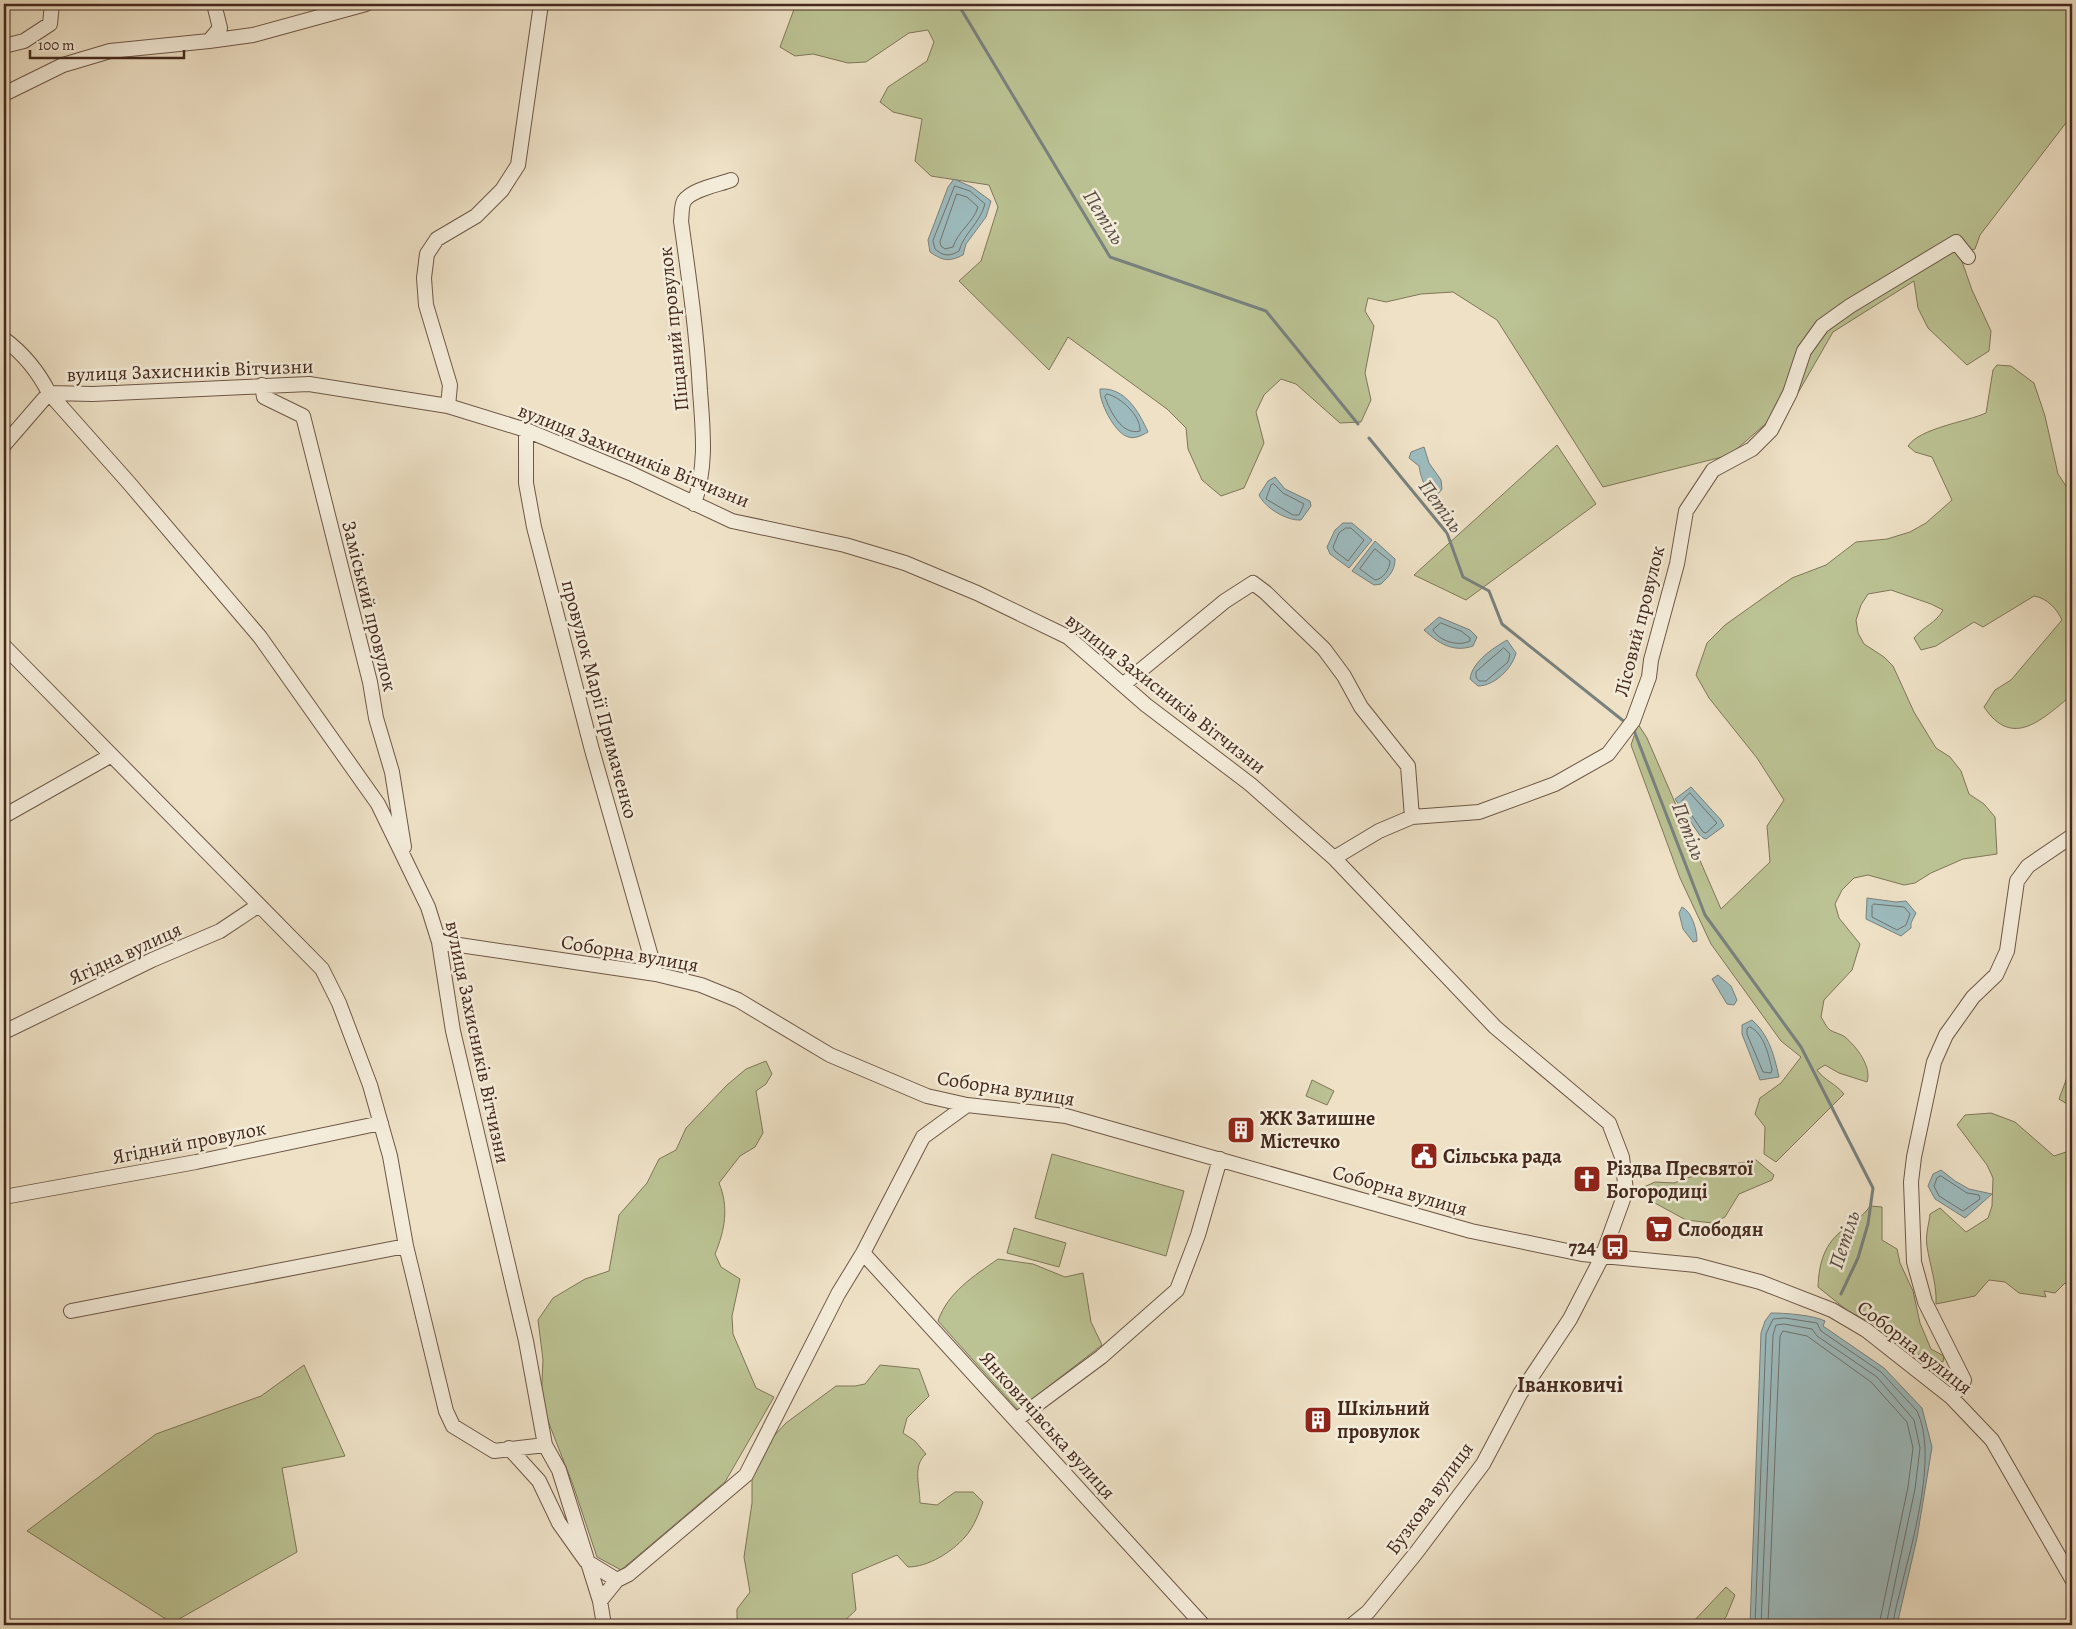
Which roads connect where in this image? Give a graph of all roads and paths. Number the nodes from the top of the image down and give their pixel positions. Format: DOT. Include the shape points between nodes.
graph roads {
  1 [pos="52,4"];
  2 [pos="214,4"];
  3 [pos="366,4"];
  4 [pos="541,4"];
  5 [pos="209,40"];
  6 [pos="4,46"];
  7 [pos="4,94"];
  8 [pos="731,180"];
  9 [pos="1968,257"];
  10 [pos="4,339"];
  11 [pos="262,385"];
  12 [pos="48,393"];
  13 [pos="448,406"];
  14 [pos="526,430"];
  15 [pos="4,444"];
  16 [pos="694,504"];
  17 [pos="4,646"];
  18 [pos="1124,684"];
  19 [pos="110,756"];
  20 [pos="4,816"];
  21 [pos="1412,818"];
  22 [pos="2072,836"];
  23 [pos="1334,858"];
  24 [pos="407,862"];
  25 [pos="259,905"];
  26 [pos="439,942"];
  27 [pos="656,974"];
  28 [pos="4,1032"];
  29 [pos="967,1104"];
  30 [pos="381,1123"];
  31 [pos="1220,1159"];
  32 [pos="4,1197"];
  33 [pos="406,1246"];
  34 [pos="863,1253"];
  35 [pos="1602,1257"];
  36 [pos="71,1311"];
  37 [pos="1951,1396"];
  38 [pos="1016,1420"];
  39 [pos="545,1445"];
  40 [pos="509,1448"];
  41 [pos="586,1561"];
  42 [pos="617,1580"];
  43 [pos="2072,1580"];
  44 [pos="600,1601"];
  45 [pos="604,1625"];
  46 [pos="1203,1625"];
  47 [pos="1352,1625"];
  1 -- 6 [label="street" via="50,24 24,41"];
  2 -- 5 [label="street" via="220,28"];
  3 -- 5 [label="street" via="252,36"];
  4 -- 13 [label="street" via="518,165 502,190 476,216 438,239 427,254 424,278 426,305 450,385"];
  5 -- 7 [label="street" via="110,51 63,65"];
  8 -- 16 [label="street, Піщаний провулок" via="694,193 682,207 681,221 696,325 704,454 701,482"];
  9 -- 21 [label="street, Лісовий провулок" via="1956,242 1822,326 1804,351 1790,393 1771,430 1752,448 1713,470 1686,510 1677,564 1650,660 1649,677 1629,726 1608,754 1555,784 1479,812"];
  10 -- 12 [label="street, вулиця Захисників Вітчизни" via="40,375"];
  11 -- 12 [label="street, вулиця Захисників Вітчизни" via="93,394"];
  11 -- 13 [label="street, вулиця Захисників Вітчизни" via="309,384"];
  11 -- 24 [label="street, Заміський провулок" via="264,397 303,416 392,772"];
  12 -- 15 [label="street, вулиця Захисників Вітчизни"];
  12 -- 24 [label="street, вулиця Захисників Вітчизни" via="260,637 378,804"];
  13 -- 14 [label="street, вулиця Захисників Вітчизни"];
  14 -- 16 [label="street, вулиця Захисників Вітчизни" via="630,473"];
  14 -- 27 [label="street, провулок Марії Примаченко" via="526,482 534,527 592,750"];
  16 -- 18 [label="street, вулиця Захисників Вітчизни" via="732,521 845,545 904,563 977,592 1068,636"];
  17 -- 19 [label="street"];
  18 -- 21 [label="street" via="1218,607 1253,583 1324,649 1361,707 1408,766"];
  18 -- 23 [label="street, вулиця Захисників Вітчизни" via="1146,705 1250,784"];
  19 -- 20 [label="street"];
  19 -- 25 [label="street"];
  21 -- 23 [label="street, Лісовий провулок" via="1378,831"];
  22 -- 37 [label="street" via="2028,866 2017,881 2007,951 1996,976 1973,997 1946,1035 1934,1062 1911,1182 1914,1254 1925,1302 1964,1380"];
  23 -- 35 [label="street, вулиця Захисників Вітчизни" via="1495,1027 1609,1122 1622,1157 1626,1191"];
  24 -- 26 [label="street, вулиця Захисників Вітчизни" via="428,907"];
  25 -- 28 [label="street, Ягідна вулиця" via="220,931 152,960"];
  25 -- 30 [label="street" via="322,970 339,1003"];
  26 -- 27 [label="street, Соборна вулиця"];
  26 -- 39 [label="street, вулиця Захисників Вітчизни" via="452,1031 526,1341"];
  27 -- 29 [label="street, Соборна вулиця" via="701,985 738,1000 830,1055 888,1080 927,1096"];
  29 -- 31 [label="street, Соборна вулиця" via="1066,1116"];
  29 -- 34 [label="street" via="923,1137"];
  30 -- 32 [label="street, Ягідний провулок" via="196,1162"];
  30 -- 33 [label="street"];
  31 -- 35 [label="street, Соборна вулиця" via="1470,1231"];
  31 -- 38 [label="street" via="1198,1235 1177,1290 1100,1357"];
  33 -- 36 [label="street"];
  33 -- 40 [label="street" via="446,1411 453,1426 494,1451"];
  34 -- 38 [label="street, Янковичівська вулиця"];
  34 -- 42 [label="street" via="838,1294 746,1475 629,1574"];
  35 -- 37 [label="street, Соборна вулиця" via="1696,1265 1760,1282 1832,1310 1866,1330"];
  35 -- 47 [label="street, Бузкова вулиця" via="1570,1319 1520,1394 1483,1464 1368,1612"];
  37 -- 43 [label="street, Соборна вулиця" via="1992,1440"];
  38 -- 46 [label="street, Янковичівська вулиця"];
  39 -- 40 [label="street"];
  39 -- 41 [label="street, вулиця Захисників Вітчизни" via="559,1470"];
  40 -- 41 [label="street" via="539,1481 559,1524"];
  41 -- 42 [label="street"];
  41 -- 44 [label="street"];
  42 -- 44 [label="street"];
  44 -- 45 [label="street"];
}
